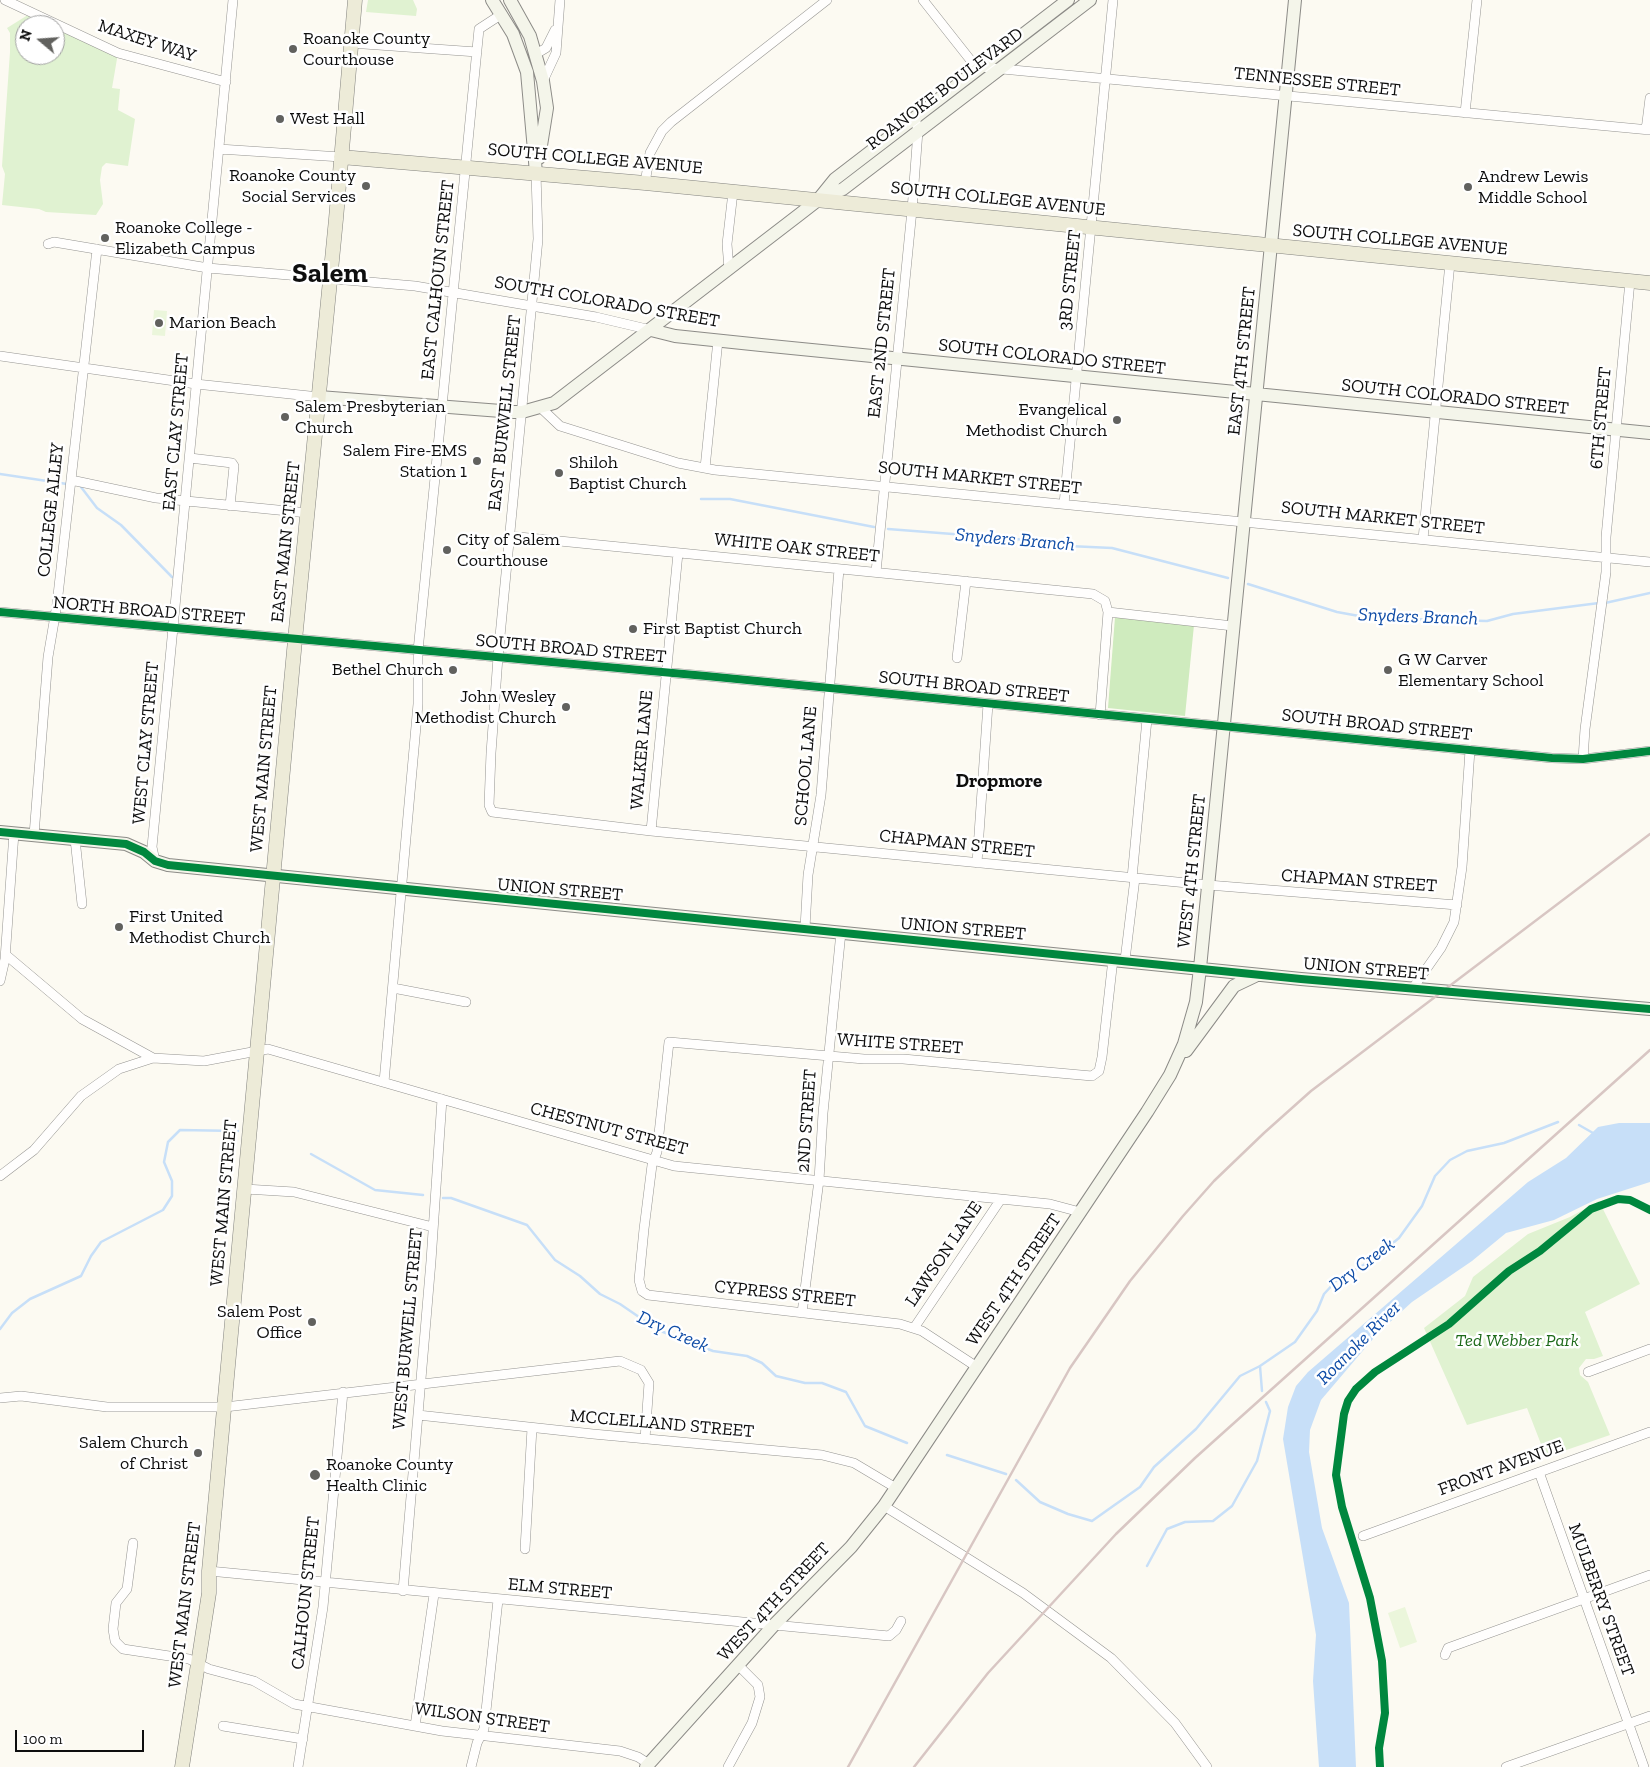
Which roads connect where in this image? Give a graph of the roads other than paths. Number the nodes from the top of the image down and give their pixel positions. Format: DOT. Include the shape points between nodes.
graph roads {
  1 [pos="5,0"];
  2 [pos="233,0"];
  3 [pos="354,0"];
  4 [pos="492,0"];
  5 [pos="510,0"];
  6 [pos="560,0"];
  7 [pos="827,0"];
  8 [pos="923,0"];
  9 [pos="1068,0"];
  10 [pos="1090,0"];
  11 [pos="1113,0"];
  12 [pos="1295,0"];
  13 [pos="1477,0"];
  14 [pos="502,14"];
  15 [pos="557,20"];
  16 [pos="350,43"];
  17 [pos="477,52"];
  18 [pos="536,54"];
  19 [pos="981,67"];
  20 [pos="1000,68"];
  21 [pos="1106,78"];
  22 [pos="543,81"];
  23 [pos="226,82"];
  24 [pos="1285,96"];
  25 [pos="1650,98"];
  26 [pos="1465,113"];
  27 [pos="915,117"];
  28 [pos="1648,130"];
  29 [pos="918,131"];
  30 [pos="219,149"];
  31 [pos="341,157"];
  32 [pos="466,166"];
  33 [pos="536,173"];
  34 [pos="645,183"];
  35 [pos="733,192"];
  36 [pos="818,200"];
  37 [pos="912,210"];
  38 [pos="1092,227"];
  39 [pos="48,244"];
  40 [pos="1271,246"];
  41 [pos="97,249"];
  42 [pos="1450,263"];
  43 [pos="208,268"];
  44 [pos="729,269"];
  45 [pos="331,278"];
  46 [pos="1630,280"];
  47 [pos="1650,282"];
  48 [pos="453,292"];
  49 [pos="533,306"];
  50 [pos="651,330"];
  51 [pos="718,340"];
  52 [pos="0,356"];
  53 [pos="896,359"];
  54 [pos="83,367"];
  55 [pos="1076,377"];
  56 [pos="196,384"];
  57 [pos="1256,395"];
  58 [pos="319,397"];
  59 [pos="442,407"];
  60 [pos="541,408"];
  61 [pos="522,412"];
  62 [pos="1435,412"];
  63 [pos="1616,430"];
  64 [pos="1650,433"];
  65 [pos="190,458"];
  66 [pos="705,468"];
  67 [pos="71,480"];
  68 [pos="885,486"];
  69 [pos="186,502"];
  70 [pos="1064,504"];
  71 [pos="230,506"];
  72 [pos="308,513"];
  73 [pos="1243,522"];
  74 [pos="509,536"];
  75 [pos="1423,539"];
  76 [pos="678,553"];
  77 [pos="1607,558"];
  78 [pos="1650,562"];
  79 [pos="840,569"];
  80 [pos="876,572"];
  81 [pos="966,581"];
  82 [pos="0,612"];
  83 [pos="1108,612"];
  84 [pos="55,617"];
  85 [pos="1234,626"];
  86 [pos="173,628"];
  87 [pos="295,640"];
  88 [pos="418,651"];
  89 [pos="498,657"];
  90 [pos="958,658"];
  91 [pos="666,672"];
  92 [pos="830,688"];
  93 [pos="988,704"];
  94 [pos="1100,715"];
  95 [pos="1146,719"];
  96 [pos="1223,726"];
  97 [pos="1470,750"];
  98 [pos="1650,751"];
  99 [pos="1583,759"];
  100 [pos="651,831"];
  101 [pos="0,832"];
  102 [pos="14,833"];
  103 [pos="34,835"];
  104 [pos="75,839"];
  105 [pos="814,846"];
  106 [pos="155,861"];
  107 [pos="977,862"];
  108 [pos="273,876"];
  109 [pos="1134,878"];
  110 [pos="1208,885"];
  111 [pos="402,889"];
  112 [pos="82,904"];
  113 [pos="1458,905"];
  114 [pos="805,928"];
  115 [pos="841,932"];
  116 [pos="6,955"];
  117 [pos="1119,959"];
  118 [pos="1200,968"];
  119 [pos="1260,974"];
  120 [pos="0,981"];
  121 [pos="393,988"];
  122 [pos="1413,988"];
  123 [pos="466,1002"];
  124 [pos="1650,1009"];
  125 [pos="257,1050"];
  126 [pos="828,1056"];
  127 [pos="153,1058"];
  128 [pos="1179,1058"];
  129 [pos="384,1082"];
  130 [pos="442,1100"];
  131 [pos="653,1162"];
  132 [pos="0,1176"];
  133 [pos="818,1180"];
  134 [pos="244,1189"];
  135 [pos="1001,1199"];
  136 [pos="1080,1212"];
  137 [pos="433,1227"];
  138 [pos="802,1313"];
  139 [pos="914,1328"];
  140 [pos="1650,1350"];
  141 [pos="977,1367"];
  142 [pos="1588,1372"];
  143 [pos="420,1384"];
  144 [pos="343,1392"];
  145 [pos="0,1398"];
  146 [pos="225,1407"];
  147 [pos="418,1415"];
  148 [pos="532,1428"];
  149 [pos="1650,1432"];
  150 [pos="645,1439"];
  151 [pos="1538,1472"];
  152 [pos="896,1488"];
  153 [pos="884,1506"];
  154 [pos="1363,1536"];
  155 [pos="133,1542"];
  156 [pos="525,1549"];
  157 [pos="210,1571"];
  158 [pos="1650,1575"];
  159 [pos="325,1584"];
  160 [pos="403,1591"];
  161 [pos="434,1594"];
  162 [pos="1583,1598"];
  163 [pos="498,1600"];
  164 [pos="901,1621"];
  165 [pos="774,1625"];
  166 [pos="1445,1655"];
  167 [pos="200,1665"];
  168 [pos="738,1665"];
  169 [pos="308,1706"];
  170 [pos="1650,1716"];
  171 [pos="1628,1724"];
  172 [pos="223,1726"];
  173 [pos="416,1726"];
  174 [pos="481,1736"];
  175 [pos="303,1739"];
  176 [pos="647,1766"];
  177 [pos="182,1767"];
  178 [pos="298,1767"];
  179 [pos="471,1767"];
  180 [pos="728,1767"];
  181 [pos="1208,1767"];
  182 [pos="1506,1767"];
  183 [pos="1644,1767"];
  1 -- 23 [label="street, MAXEY WAY" via="118,53"];
  2 -- 23 [label="street, EAST CLAY STREET"];
  3 -- 16 [label="main road, EAST MAIN STREET"];
  4 -- 14 [label="street"];
  5 -- 18 [label="street" via="527,29"];
  6 -- 15 [label="street"];
  7 -- 34 [label="street" via="671,122 655,142 648,160"];
  8 -- 19 [label="street" via="972,62"];
  9 -- 19 [label="street, ROANOKE BOULEVARD"];
  10 -- 20 [label="street, ROANOKE BOULEVARD"];
  11 -- 21 [label="street, 3RD STREET"];
  12 -- 24 [label="street, EAST 4TH STREET"];
  13 -- 26 [label="street"];
  14 -- 17 [label="street, EAST CALHOUN STREET" via="481,26"];
  14 -- 33 [label="street" via="527,72"];
  15 -- 18 [label="street" via="550,42"];
  15 -- 22 [label="street" via="556,53"];
  16 -- 17 [label="street"];
  16 -- 31 [label="main road, EAST MAIN STREET"];
  17 -- 32 [label="street, EAST CALHOUN STREET"];
  18 -- 22 [label="street"];
  19 -- 20 [label="street, TENNESSEE STREET"];
  19 -- 27 [label="street, ROANOKE BOULEVARD"];
  20 -- 21 [label="street, TENNESSEE STREET"];
  20 -- 29 [label="street, ROANOKE BOULEVARD"];
  21 -- 24 [label="street, TENNESSEE STREET"];
  21 -- 38 [label="street, 3RD STREET"];
  22 -- 33 [label="street" via="547,108"];
  23 -- 30 [label="street, EAST CLAY STREET"];
  24 -- 26 [label="street, TENNESSEE STREET"];
  24 -- 40 [label="street, EAST 4TH STREET"];
  25 -- 28 [label="street"];
  26 -- 28 [label="street, TENNESSEE STREET"];
  27 -- 29 [label="street, EAST 2ND STREET"];
  27 -- 36 [label="street, ROANOKE BOULEVARD" via="834,179"];
  29 -- 36 [label="street, ROANOKE BOULEVARD" via="843,189"];
  29 -- 37 [label="street, EAST 2ND STREET"];
  30 -- 31 [label="street"];
  30 -- 43 [label="street, EAST CLAY STREET"];
  31 -- 32 [label="main road, SOUTH COLLEGE AVENUE"];
  31 -- 45 [label="main road, EAST MAIN STREET"];
  32 -- 33 [label="main road, SOUTH COLLEGE AVENUE"];
  32 -- 48 [label="street, EAST CALHOUN STREET"];
  33 -- 34 [label="main road, SOUTH COLLEGE AVENUE"];
  33 -- 49 [label="street, EAST BURWELL STREET" via="538,238"];
  34 -- 35 [label="main road, SOUTH COLLEGE AVENUE"];
  35 -- 36 [label="main road, SOUTH COLLEGE AVENUE"];
  35 -- 44 [label="street" via="727,244"];
  36 -- 37 [label="main road, SOUTH COLLEGE AVENUE"];
  36 -- 44 [label="street, ROANOKE BOULEVARD"];
  37 -- 38 [label="main road, SOUTH COLLEGE AVENUE"];
  37 -- 53 [label="street, EAST 2ND STREET"];
  38 -- 40 [label="main road, SOUTH COLLEGE AVENUE"];
  38 -- 55 [label="street, 3RD STREET"];
  39 -- 41 [label="street, SOUTH COLORADO STREET" via="54,242"];
  40 -- 42 [label="main road, SOUTH COLLEGE AVENUE"];
  40 -- 57 [label="street, EAST 4TH STREET"];
  41 -- 43 [label="street, SOUTH COLORADO STREET"];
  41 -- 54 [label="street, COLLEGE ALLEY"];
  42 -- 46 [label="main road, SOUTH COLLEGE AVENUE"];
  42 -- 62 [label="street"];
  43 -- 45 [label="street, SOUTH COLORADO STREET"];
  43 -- 56 [label="street, EAST CLAY STREET"];
  44 -- 50 [label="street, ROANOKE BOULEVARD"];
  45 -- 48 [label="street, SOUTH COLORADO STREET"];
  45 -- 58 [label="main road, EAST MAIN STREET"];
  46 -- 47 [label="main road, SOUTH COLLEGE AVENUE"];
  46 -- 63 [label="street, 6TH STREET"];
  48 -- 49 [label="street, SOUTH COLORADO STREET"];
  48 -- 59 [label="street, EAST CALHOUN STREET"];
  49 -- 50 [label="street, SOUTH COLORADO STREET" via="605,318"];
  49 -- 61 [label="street, EAST BURWELL STREET"];
  50 -- 51 [label="street, SOUTH COLORADO STREET"];
  50 -- 60 [label="street, ROANOKE BOULEVARD" via="573,390"];
  51 -- 53 [label="street, SOUTH COLORADO STREET"];
  51 -- 66 [label="street"];
  52 -- 54 [label="street"];
  53 -- 55 [label="street, SOUTH COLORADO STREET"];
  53 -- 68 [label="street, EAST 2ND STREET"];
  54 -- 56 [label="street"];
  54 -- 67 [label="street, COLLEGE ALLEY"];
  55 -- 57 [label="street, SOUTH COLORADO STREET"];
  55 -- 70 [label="street, 3RD STREET"];
  56 -- 58 [label="street"];
  56 -- 65 [label="street, EAST CLAY STREET"];
  57 -- 62 [label="street, SOUTH COLORADO STREET"];
  57 -- 73 [label="street, EAST 4TH STREET"];
  58 -- 59 [label="street"];
  58 -- 72 [label="main road, EAST MAIN STREET"];
  59 -- 61 [label="street"];
  59 -- 88 [label="street, EAST CALHOUN STREET"];
  60 -- 61 [label="street"];
  60 -- 66 [label="street, SOUTH MARKET STREET" via="560,426 678,463"];
  61 -- 74 [label="street, EAST BURWELL STREET"];
  62 -- 63 [label="street, SOUTH COLORADO STREET"];
  62 -- 75 [label="street"];
  63 -- 64 [label="street, SOUTH COLORADO STREET"];
  63 -- 77 [label="street, 6TH STREET"];
  65 -- 69 [label="street, EAST CLAY STREET"];
  65 -- 71 [label="street" via="232,463"];
  66 -- 68 [label="street, SOUTH MARKET STREET"];
  67 -- 69 [label="street"];
  67 -- 84 [label="street, COLLEGE ALLEY"];
  68 -- 70 [label="street, SOUTH MARKET STREET"];
  68 -- 80 [label="street, EAST 2ND STREET"];
  69 -- 71 [label="street"];
  69 -- 86 [label="street, EAST CLAY STREET"];
  70 -- 73 [label="street, SOUTH MARKET STREET"];
  71 -- 72 [label="street"];
  72 -- 87 [label="main road, EAST MAIN STREET"];
  73 -- 75 [label="street, SOUTH MARKET STREET"];
  73 -- 85 [label="street, EAST 4TH STREET"];
  74 -- 76 [label="street, WHITE OAK STREET"];
  74 -- 89 [label="street, EAST BURWELL STREET"];
  75 -- 77 [label="street, SOUTH MARKET STREET"];
  76 -- 79 [label="street, WHITE OAK STREET"];
  76 -- 91 [label="street, WALKER LANE"];
  77 -- 78 [label="street, SOUTH MARKET STREET"];
  77 -- 99 [label="street, 6TH STREET"];
  79 -- 80 [label="street, WHITE OAK STREET"];
  79 -- 92 [label="street, SCHOOL LANE"];
  80 -- 81 [label="street, WHITE OAK STREET"];
  81 -- 83 [label="street, WHITE OAK STREET" via="1082,592 1102,599"];
  81 -- 90 [label="street"];
  82 -- 84 [label="street, NORTH BROAD STREET"];
  83 -- 85 [label="street"];
  83 -- 94 [label="street"];
  84 -- 86 [label="street, NORTH BROAD STREET"];
  84 -- 103 [label="street, COLLEGE ALLEY" via="48,656"];
  85 -- 96 [label="street, EAST 4TH STREET"];
  86 -- 87 [label="street, NORTH BROAD STREET"];
  86 -- 106 [label="street, WEST CLAY STREET" via="152,847"];
  87 -- 88 [label="street, SOUTH BROAD STREET"];
  87 -- 108 [label="main road, WEST MAIN STREET"];
  88 -- 89 [label="street, SOUTH BROAD STREET"];
  88 -- 111 [label="street, EAST CALHOUN STREET" via="418,704"];
  89 -- 91 [label="street, SOUTH BROAD STREET"];
  89 -- 100 [label="street, CHAPMAN STREET" via="490,774 489,805 492,812"];
  91 -- 92 [label="street, SOUTH BROAD STREET"];
  91 -- 100 [label="street, WALKER LANE"];
  92 -- 93 [label="street, SOUTH BROAD STREET"];
  92 -- 105 [label="street, SCHOOL LANE"];
  93 -- 94 [label="street, SOUTH BROAD STREET"];
  93 -- 107 [label="street"];
  94 -- 95 [label="street, SOUTH BROAD STREET"];
  95 -- 96 [label="street, SOUTH BROAD STREET"];
  95 -- 109 [label="street, WHITE STREET"];
  96 -- 97 [label="street, SOUTH BROAD STREET"];
  96 -- 110 [label="street, WEST 4TH STREET"];
  97 -- 99 [label="street, SOUTH BROAD STREET"];
  97 -- 113 [label="street"];
  98 -- 99 [label="street, SOUTH BROAD STREET"];
  100 -- 105 [label="street, CHAPMAN STREET"];
  101 -- 102 [label="street"];
  102 -- 103 [label="street"];
  102 -- 116 [label="street"];
  103 -- 104 [label="street"];
  104 -- 106 [label="street" via="126,844"];
  104 -- 112 [label="street"];
  105 -- 107 [label="street, CHAPMAN STREET"];
  105 -- 114 [label="street, SCHOOL LANE" via="808,875"];
  106 -- 108 [label="street, UNION STREET"];
  107 -- 109 [label="street, CHAPMAN STREET"];
  108 -- 111 [label="street, UNION STREET"];
  108 -- 125 [label="main road, WEST MAIN STREET"];
  109 -- 110 [label="street, CHAPMAN STREET"];
  109 -- 117 [label="street, WHITE STREET"];
  110 -- 113 [label="street, CHAPMAN STREET"];
  110 -- 118 [label="street, WEST 4TH STREET"];
  111 -- 114 [label="street, UNION STREET"];
  111 -- 121 [label="street, EAST CALHOUN STREET"];
  113 -- 122 [label="street" via="1449,934"];
  114 -- 115 [label="street, UNION STREET"];
  115 -- 117 [label="street, UNION STREET"];
  115 -- 126 [label="street, 2ND STREET"];
  116 -- 120 [label="street"];
  116 -- 127 [label="street" via="82,1019"];
  117 -- 118 [label="street, UNION STREET"];
  117 -- 126 [label="street, WHITE STREET" via="1099,1071 1089,1077 904,1058"];
  118 -- 119 [label="street, UNION STREET"];
  118 -- 128 [label="street, WEST 4TH STREET" via="1191,1023"];
  119 -- 122 [label="street, UNION STREET"];
  119 -- 128 [label="street" via="1234,986"];
  121 -- 123 [label="street"];
  121 -- 129 [label="street, EAST CALHOUN STREET"];
  122 -- 124 [label="street, UNION STREET"];
  125 -- 127 [label="street" via="228,1059 204,1061"];
  125 -- 129 [label="street, CHESTNUT STREET" via="268,1049"];
  125 -- 134 [label="main road, WEST MAIN STREET"];
  126 -- 131 [label="street, WHITE STREET" via="669,1042"];
  126 -- 133 [label="street, 2ND STREET"];
  127 -- 132 [label="street" via="119,1069 94,1085 69,1108 34,1150"];
  128 -- 136 [label="street, WEST 4TH STREET"];
  129 -- 130 [label="street, CHESTNUT STREET"];
  130 -- 131 [label="street, CHESTNUT STREET"];
  130 -- 137 [label="street, WEST BURWELL STREET"];
  131 -- 133 [label="street, CHESTNUT STREET"];
  131 -- 138 [label="street, CYPRESS STREET" via="639,1280 645,1294"];
  133 -- 135 [label="street, CHESTNUT STREET"];
  133 -- 138 [label="street, 2ND STREET"];
  134 -- 137 [label="street" via="294,1192"];
  134 -- 146 [label="main road, WEST MAIN STREET"];
  135 -- 136 [label="street, CHESTNUT STREET" via="1050,1204"];
  135 -- 139 [label="street, LAWSON LANE"];
  136 -- 141 [label="street, WEST 4TH STREET"];
  137 -- 143 [label="street, WEST BURWELL STREET"];
  138 -- 139 [label="street, CYPRESS STREET"];
  139 -- 141 [label="street, CYPRESS STREET" via="948,1346"];
  140 -- 142 [label="street"];
  141 -- 152 [label="street, WEST 4TH STREET"];
  143 -- 144 [label="street"];
  143 -- 147 [label="street, WEST BURWELL STREET"];
  143 -- 150 [label="street" via="612,1361 636,1366 649,1383"];
  144 -- 146 [label="street"];
  144 -- 159 [label="street, CALHOUN STREET"];
  145 -- 146 [label="street" via="20,1396 107,1407"];
  146 -- 157 [label="main road, WEST MAIN STREET"];
  147 -- 148 [label="street, MCCLELLAND STREET"];
  147 -- 160 [label="street, WEST BURWELL STREET"];
  148 -- 150 [label="street, MCCLELLAND STREET"];
  148 -- 156 [label="street"];
  149 -- 151 [label="street, FRONT AVENUE"];
  150 -- 152 [label="street, MCCLELLAND STREET" via="822,1454 854,1463"];
  151 -- 154 [label="street, FRONT AVENUE"];
  151 -- 162 [label="street, MULBERRY STREET"];
  152 -- 153 [label="street, WEST 4TH STREET"];
  153 -- 165 [label="street, WEST 4TH STREET" via="851,1546"];
  153 -- 181 [label="street" via="1023,1593 1110,1658 1175,1723"];
  155 -- 167 [label="street, WILSON STREET" via="128,1590 116,1603 115,1641 124,1649 189,1659"];
  157 -- 159 [label="street, ELM STREET"];
  157 -- 167 [label="main road, WEST MAIN STREET"];
  158 -- 162 [label="street"];
  159 -- 160 [label="street, ELM STREET"];
  159 -- 169 [label="street, CALHOUN STREET"];
  160 -- 161 [label="street, ELM STREET"];
  161 -- 163 [label="street, ELM STREET"];
  161 -- 173 [label="street"];
  162 -- 166 [label="street" via="1448,1648"];
  162 -- 171 [label="street, MULBERRY STREET"];
  163 -- 165 [label="street, ELM STREET"];
  163 -- 174 [label="street"];
  164 -- 165 [label="street, ELM STREET" via="888,1636"];
  165 -- 168 [label="street, WEST 4TH STREET"];
  167 -- 169 [label="street, WILSON STREET" via="254,1681 285,1700"];
  167 -- 177 [label="main road, WEST MAIN STREET"];
  168 -- 176 [label="street, WEST 4TH STREET"];
  168 -- 180 [label="street" via="758,1685 760,1697 752,1723"];
  169 -- 173 [label="street, WILSON STREET"];
  169 -- 175 [label="street, CALHOUN STREET"];
  170 -- 171 [label="street"];
  171 -- 182 [label="street"];
  171 -- 183 [label="street, MULBERRY STREET"];
  172 -- 175 [label="street"];
  173 -- 174 [label="street, WILSON STREET"];
  174 -- 176 [label="street, WILSON STREET" via="620,1751 638,1757"];
  174 -- 179 [label="street"];
  175 -- 178 [label="street, CALHOUN STREET"];
}
